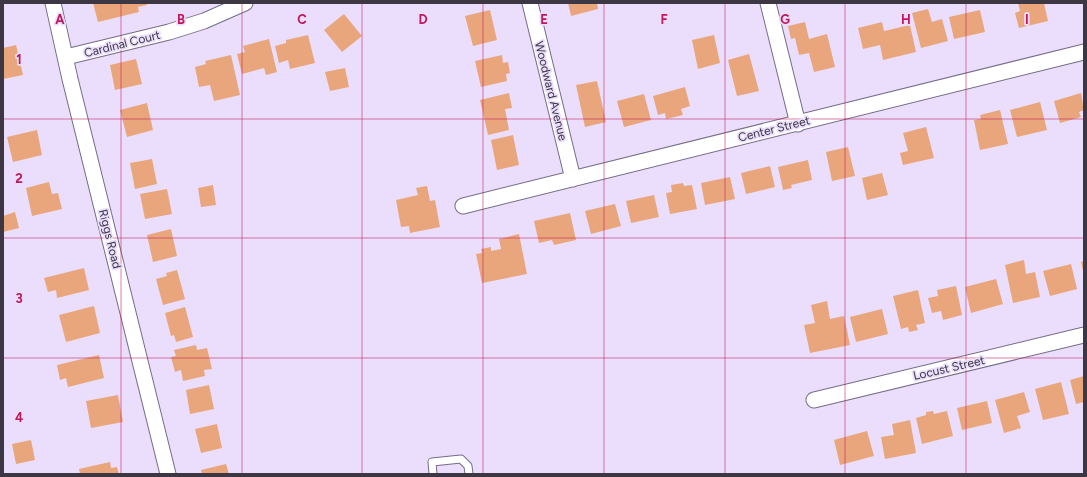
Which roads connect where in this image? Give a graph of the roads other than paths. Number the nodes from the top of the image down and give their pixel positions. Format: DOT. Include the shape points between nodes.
graph roads {
  1 [pos="52,3"];
  2 [pos="245,3"];
  3 [pos="530,3"];
  4 [pos="768,3"];
  5 [pos="1084,52"];
  6 [pos="66,57"];
  7 [pos="798,124"];
  8 [pos="572,179"];
  9 [pos="463,206"];
  10 [pos="1084,336"];
  11 [pos="814,400"];
  12 [pos="168,474"];
  13 [pos="433,474"];
  14 [pos="469,474"];
  1 -- 6 [label="street, Riggs Road"];
  2 -- 6 [label="street, Cardinal Court" via="204,21 169,32"];
  3 -- 8 [label="street, Woodward Avenue"];
  4 -- 7 [label="street"];
  5 -- 7 [label="street, Center Street"];
  6 -- 12 [label="street, Riggs Road"];
  7 -- 8 [label="street, Center Street"];
  8 -- 9 [label="street, Center Street"];
  10 -- 11 [label="street, Locust Street"];
  13 -- 14 [label="lane" via="432,462 460,459 468,466"];
}
